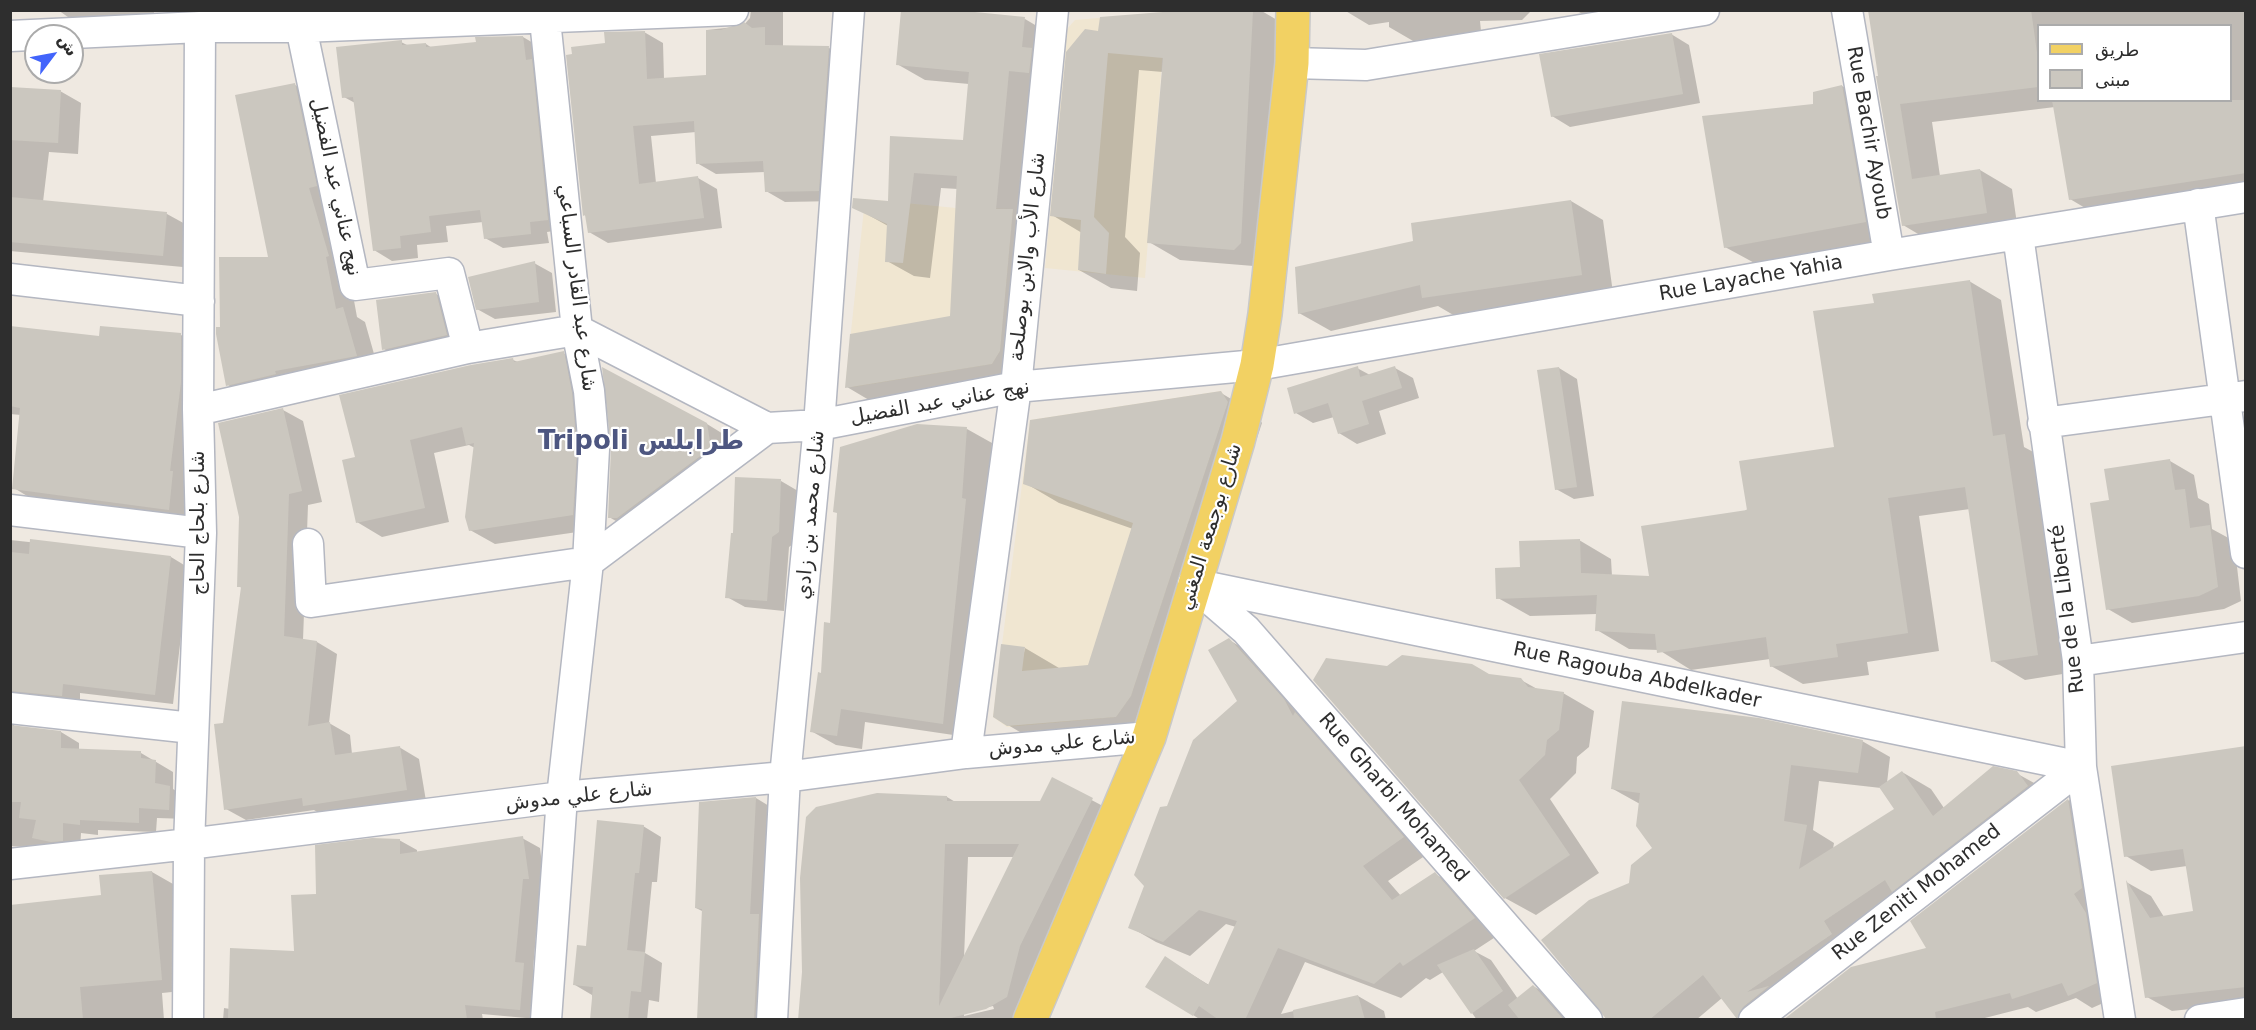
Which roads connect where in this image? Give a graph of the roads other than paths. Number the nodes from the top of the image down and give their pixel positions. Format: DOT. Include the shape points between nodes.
graph roads {
  1 [pos="733,10"];
  2 [pos="849,10"];
  3 [pos="1053,10"];
  4 [pos="1293,10"];
  5 [pos="1704,10"];
  6 [pos="1847,10"];
  7 [pos="544,13"];
  8 [pos="21,27"];
  9 [pos="200,27"];
  10 [pos="301,27"];
  11 [pos="1292,63"];
  12 [pos="2246,198"];
  13 [pos="2198,204"];
  14 [pos="2018,235"];
  15 [pos="1889,255"];
  16 [pos="10,279"];
  17 [pos="199,301"];
  18 [pos="577,330"];
  19 [pos="468,348"];
  20 [pos="1257,365"];
  21 [pos="1016,387"];
  22 [pos="2235,398"];
  23 [pos="198,410"];
  24 [pos="2043,423"];
  25 [pos="819,425"];
  26 [pos="767,428"];
  27 [pos="10,510"];
  28 [pos="201,533"];
  29 [pos="308,544"];
  30 [pos="2246,553"];
  31 [pos="588,562"];
  32 [pos="1193,584"];
  33 [pos="2246,637"];
  34 [pos="2078,660"];
  35 [pos="10,708"];
  36 [pos="192,728"];
  37 [pos="1149,737"];
  38 [pos="966,753"];
  39 [pos="2081,767"];
  40 [pos="785,777"];
  41 [pos="562,797"];
  42 [pos="189,844"];
  43 [pos="10,864"];
  44 [pos="2246,1013"];
  45 [pos="188,1020"];
  46 [pos="546,1020"];
  47 [pos="772,1020"];
  48 [pos="1030,1020"];
  49 [pos="1587,1020"];
  50 [pos="1754,1020"];
  51 [pos="2120,1020"];
  52 [pos="2200,1020"];
  1 -- 7 [label="street"];
  2 -- 25 [label="street, شارع محمد بن زادي"];
  3 -- 21 [label="street, شارع الأب والابن بوصلحة"];
  4 -- 11 [label="main road, شارع بوجمعة المغني"];
  5 -- 11 [label="street" via="1366,65"];
  6 -- 15 [label="street, Rue Bachir Ayoub"];
  7 -- 10 [label="street"];
  7 -- 18 [label="street, شارع عبد القادر السباعي"];
  8 -- 9 [label="street"];
  9 -- 10 [label="street"];
  9 -- 17 [label="street, شارع بلحاج الحاج"];
  10 -- 19 [label="street, نهج عناني عبد الفضيل" via="355,285 449,273"];
  11 -- 20 [label="main road, شارع بوجمعة المغني"];
  12 -- 13 [label="street, Rue Layache Yahia"];
  13 -- 14 [label="street, Rue Layache Yahia"];
  13 -- 22 [label="street"];
  14 -- 15 [label="street, Rue Layache Yahia"];
  14 -- 24 [label="street, Rue de la Liberté"];
  15 -- 20 [label="street, Rue Layache Yahia"];
  16 -- 17 [label="street"];
  17 -- 23 [label="street, شارع بلحاج الحاج"];
  18 -- 19 [label="street"];
  18 -- 26 [label="street"];
  18 -- 31 [label="street, شارع عبد القادر السباعي" via="589,391 594,449"];
  19 -- 23 [label="street"];
  20 -- 21 [label="street, نهج عناني عبد الفضيل"];
  20 -- 32 [label="main road, شارع بوجمعة المغني" via="1238,441"];
  21 -- 25 [label="street, نهج عناني عبد الفضيل"];
  21 -- 38 [label="street, شارع الأب والابن بوصلحة"];
  22 -- 24 [label="street"];
  22 -- 30 [label="street"];
  23 -- 28 [label="street, شارع بلحاج الحاج"];
  24 -- 34 [label="street, Rue de la Liberté"];
  25 -- 26 [label="street, نهج عناني عبد الفضيل"];
  25 -- 40 [label="street, شارع محمد بن زادي"];
  26 -- 31 [label="street"];
  27 -- 28 [label="street"];
  28 -- 36 [label="street, شارع بلحاج الحاج"];
  29 -- 31 [label="street" via="311,602"];
  31 -- 41 [label="street, شارع عبد القادر السباعي"];
  32 -- 37 [label="main road, شارع بوجمعة المغني"];
  32 -- 39 [label="street, Rue Ragouba Abdelkader"];
  32 -- 49 [label="street, Rue Gharbi Mohamed" via="1246,630"];
  33 -- 34 [label="street"];
  34 -- 39 [label="street, Rue de la Liberté"];
  35 -- 36 [label="street"];
  36 -- 42 [label="street, شارع بلحاج الحاج"];
  37 -- 38 [label="street, شارع علي مدوش"];
  37 -- 48 [label="main road, شارع بوجمعة المغني"];
  38 -- 40 [label="street, شارع علي مدوش"];
  39 -- 50 [label="street, Rue Zeniti Mohamed"];
  39 -- 51 [label="street, Rue de la Liberté"];
  40 -- 41 [label="street, شارع علي مدوش"];
  40 -- 47 [label="street, شارع محمد بن زادي"];
  41 -- 42 [label="street, شارع علي مدوش"];
  41 -- 46 [label="street, شارع عبد القادر السباعي"];
  42 -- 43 [label="street, شارع علي مدوش"];
  42 -- 45 [label="street, شارع بلحاج الحاج"];
  44 -- 52 [label="street"];
}
